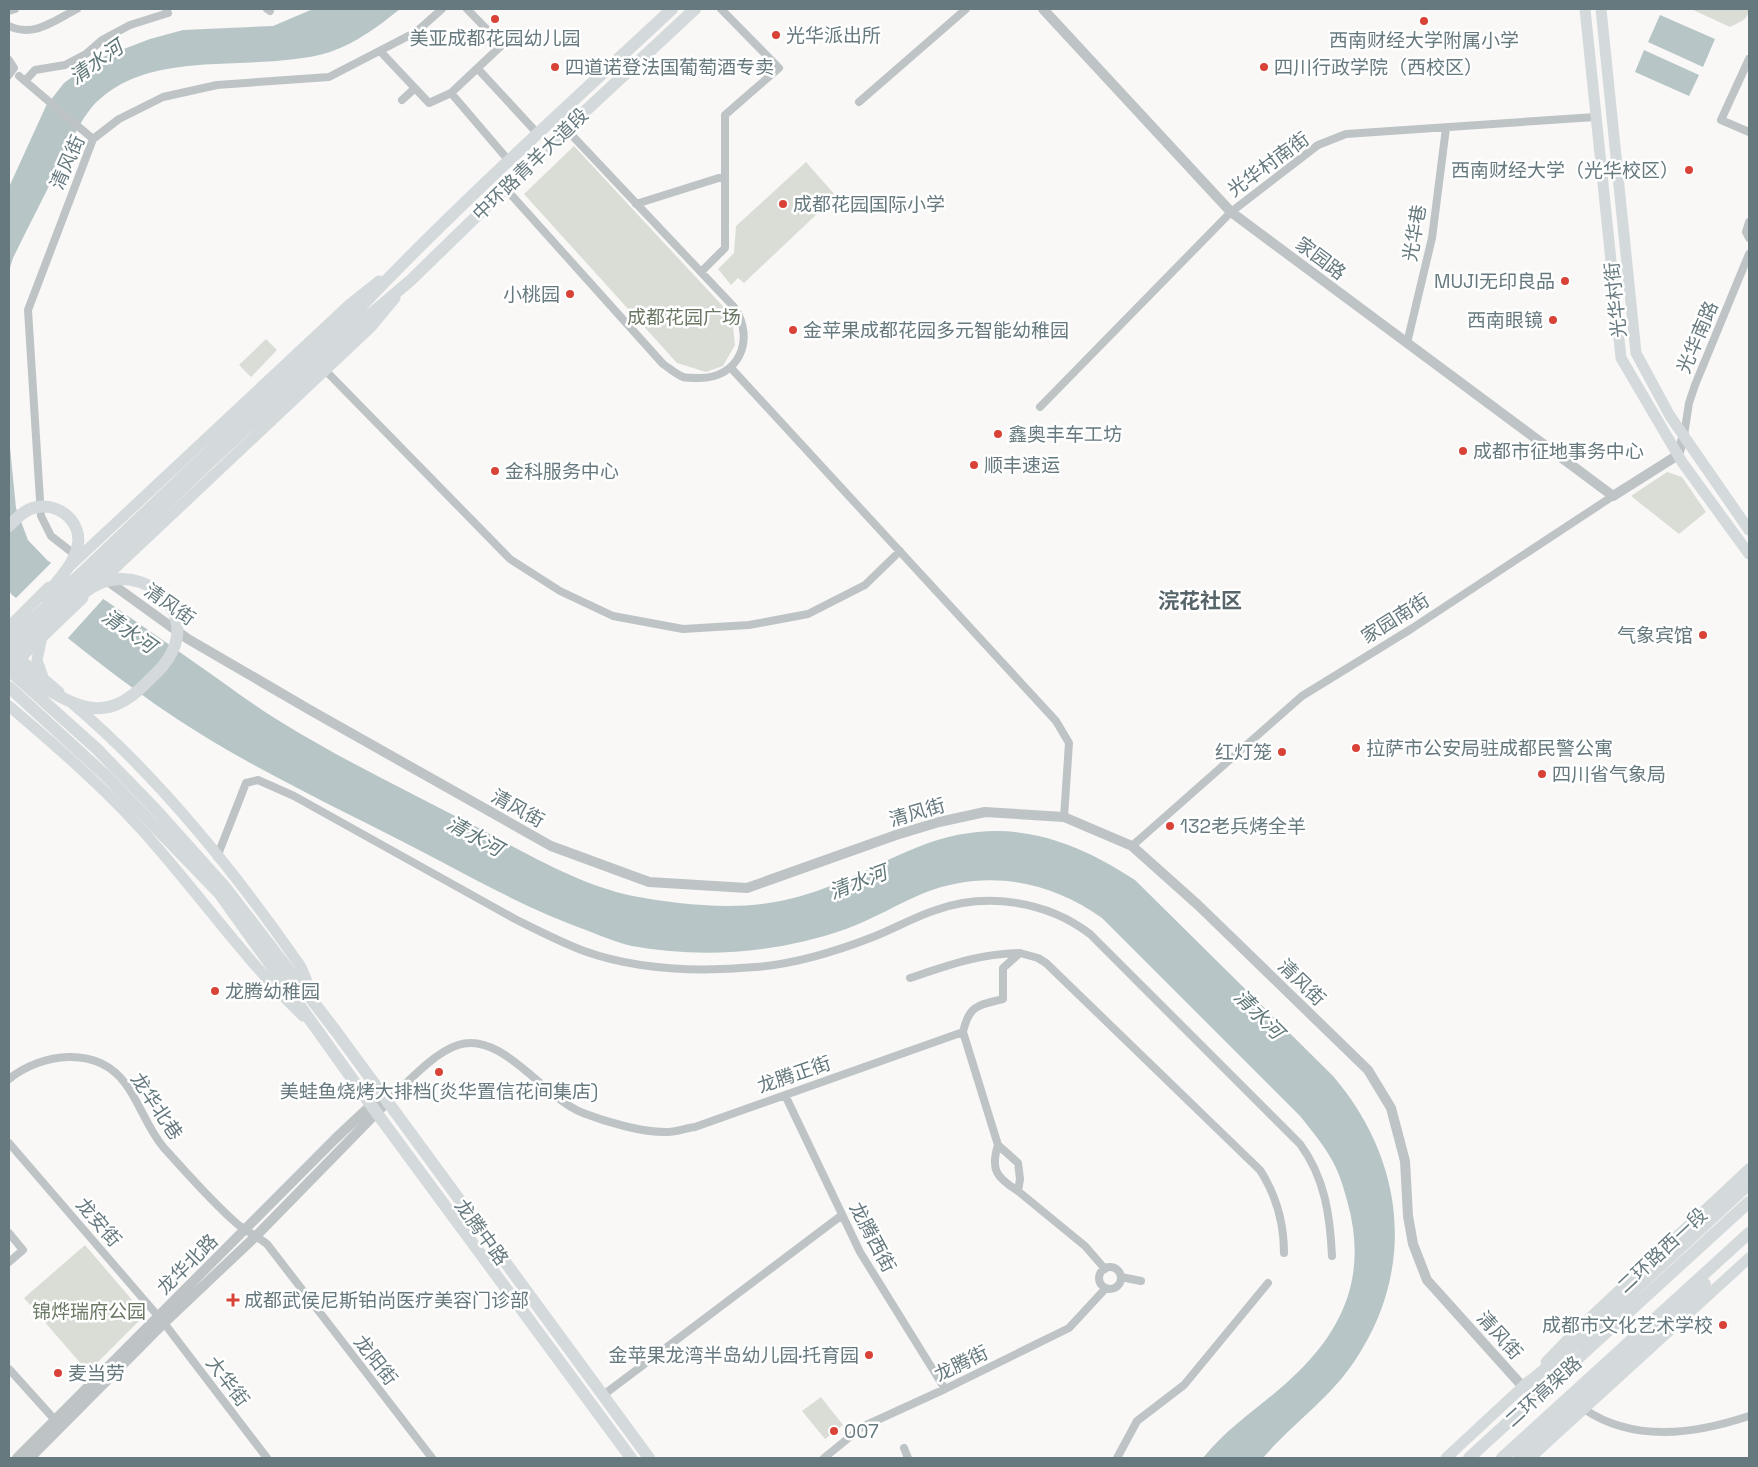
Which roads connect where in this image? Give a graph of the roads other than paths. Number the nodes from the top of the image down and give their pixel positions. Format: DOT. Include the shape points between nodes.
graph roads {
  1 [pos="16,9"];
  2 [pos="77,9"];
  3 [pos="166,9"];
  4 [pos="442,9"];
  5 [pos="467,9"];
  6 [pos="672,9"];
  7 [pos="695,9"];
  8 [pos="721,9"];
  9 [pos="966,9"];
  10 [pos="1043,9"];
  11 [pos="1585,9"];
  12 [pos="1601,9"];
  13 [pos="9,11"];
  14 [pos="9,26"];
  15 [pos="380,52"];
  16 [pos="1749,59"];
  17 [pos="9,60"];
  18 [pos="478,69"];
  19 [pos="11,73"];
  20 [pos="22,79"];
  21 [pos="414,89"];
  22 [pos="450,93"];
  23 [pos="402,100"];
  24 [pos="859,102"];
  25 [pos="1595,117"];
  26 [pos="1446,128"];
  27 [pos="566,129"];
  28 [pos="1749,132"];
  29 [pos="538,134"];
  30 [pos="93,140"];
  31 [pos="510,161"];
  32 [pos="725,176"];
  33 [pos="505,188"];
  34 [pos="636,204"];
  35 [pos="1230,212"];
  36 [pos="1749,222"];
  37 [pos="1749,238"];
  38 [pos="1749,254"];
  39 [pos="400,265"];
  40 [pos="701,272"];
  41 [pos="411,280"];
  42 [pos="361,315"];
  43 [pos="1407,343"];
  44 [pos="731,368"];
  45 [pos="325,370"];
  46 [pos="1040,407"];
  47 [pos="1684,435"];
  48 [pos="1678,455"];
  49 [pos="1613,496"];
  50 [pos="9,526"];
  51 [pos="1749,530"];
  52 [pos="900,551"];
  53 [pos="1749,554"];
  54 [pos="74,561"];
  55 [pos="104,578"];
  56 [pos="45,634"];
  57 [pos="12,635"];
  58 [pos="14,657"];
  59 [pos="9,668"];
  60 [pos="44,679"];
  61 [pos="9,687"];
  62 [pos="9,706"];
  63 [pos="9,714"];
  64 [pos="25,720"];
  65 [pos="1064,817"];
  66 [pos="1132,846"];
  67 [pos="217,857"];
  68 [pos="222,890"];
  69 [pos="1020,953"];
  70 [pos="992,954"];
  71 [pos="1003,968"];
  72 [pos="910,978"];
  73 [pos="335,1030"];
  74 [pos="963,1032"];
  75 [pos="323,1036"];
  76 [pos="9,1079"];
  77 [pos="784,1094"];
  78 [pos="384,1098"];
  79 [pos="373,1109"];
  80 [pos="9,1143"];
  81 [pos="998,1146"];
  82 [pos="1749,1169"];
  83 [pos="1749,1184"];
  84 [pos="1018,1191"];
  85 [pos="1749,1202"];
  86 [pos="842,1215"];
  87 [pos="244,1230"];
  88 [pos="9,1233"];
  89 [pos="1749,1233"];
  90 [pos="256,1236"];
  91 [pos="1749,1243"];
  92 [pos="1284,1252"];
  93 [pos="1332,1256"];
  94 [pos="1749,1258"];
  95 [pos="9,1262"];
  96 [pos="1105,1269"];
  97 [pos="1121,1277"];
  98 [pos="1141,1281"];
  99 [pos="1268,1283"];
  100 [pos="1106,1288"];
  101 [pos="161,1320"];
  102 [pos="9,1369"];
  103 [pos="1523,1387"];
  104 [pos="945,1389"];
  105 [pos="602,1396"];
  106 [pos="1584,1409"];
  107 [pos="1749,1416"];
  108 [pos="55,1420"];
  109 [pos="904,1448"];
  110 [pos="17,1458"];
  111 [pos="30,1458"];
  112 [pos="267,1458"];
  113 [pos="432,1458"];
  114 [pos="631,1458"];
  115 [pos="648,1458"];
  116 [pos="824,1458"];
  117 [pos="908,1458"];
  118 [pos="1117,1458"];
  119 [pos="1446,1458"];
  120 [pos="1469,1458"];
  121 [pos="1502,1458"];
  122 [pos="1520,1458"];
  123 [pos="1530,1458"];
  1 -- 13 [label="street"];
  2 -- 14 [label="street" via="42,28 18,30"];
  3 -- 20 [label="street" via="168,13 130,25 65,65 35,70"];
  4 -- 15 [label="street, 清风街" via="416,32"];
  5 -- 18 [label="street" via="502,45"];
  6 -- 29 [label="main road, 中环路青羊大道段"];
  7 -- 27 [label="main road, 中环路青羊大道段"];
  8 -- 32 [label="street" via="779,68 726,115"];
  9 -- 24 [label="street"];
  10 -- 35 [label="street, 家园路"];
  11 -- 25 [label="main road, 光华村街"];
  12 -- 47 [label="main road, 光华村街" via="1636,353"];
  15 -- 21 [label="street"];
  15 -- 30 [label="street, 清风街" via="330,77 217,86 163,97 118,119"];
  16 -- 28 [label="street" via="1721,120"];
  17 -- 19 [label="street"];
  18 -- 22 [label="street"];
  18 -- 29 [label="street"];
  19 -- 20 [label="street"];
  20 -- 30 [label="street"];
  21 -- 22 [label="street" via="428,103"];
  21 -- 23 [label="street"];
  22 -- 31 [label="street"];
  25 -- 26 [label="street, 光华村南街"];
  25 -- 48 [label="main road, 光华村街" via="1621,358"];
  26 -- 35 [label="street, 光华村南街" via="1346,134 1318,145"];
  26 -- 43 [label="street, 光华巷" via="1432,238"];
  27 -- 33 [label="main road, 中环路青羊大道段"];
  27 -- 34 [label="street"];
  29 -- 31 [label="main road, 中环路青羊大道段"];
  30 -- 54 [label="street, 清风街" via="28,310 41,516 51,536"];
  31 -- 39 [label="main road, 中环路青羊大道段"];
  32 -- 34 [label="street"];
  32 -- 40 [label="street" via="725,248"];
  33 -- 41 [label="main road, 中环路青羊大道段"];
  33 -- 44 [label="street" via="663,364 684,377 712,378"];
  34 -- 40 [label="street"];
  35 -- 43 [label="street, 家园路"];
  35 -- 46 [label="street, 光华村南街"];
  36 -- 37 [label="street" via="1746,232"];
  38 -- 47 [label="street, 光华南路" via="1688,402"];
  39 -- 42 [label="main road, 中环路青羊大道段"];
  39 -- 54 [label="main road" via="350,304"];
  40 -- 44 [label="street" via="741,318 745,346"];
  41 -- 42 [label="main road, 中环路青羊大道段"];
  41 -- 45 [label="main road" via="370,327"];
  42 -- 57 [label="main road" via="188,482"];
  43 -- 49 [label="street, 家园路"];
  44 -- 52 [label="street"];
  45 -- 52 [label="street" via="510,559 560,591 613,616 683,629 749,625 808,614 865,585"];
  45 -- 55 [label="main road"];
  47 -- 48 [label="street"];
  47 -- 51 [label="main road, 光华村街"];
  48 -- 49 [label="street, 家园南街"];
  48 -- 53 [label="main road, 光华村街"];
  49 -- 66 [label="street, 家园南街" via="1411,629 1302,696"];
  50 -- 57 [label="main road" via="35,507 54,508 70,518 78,535 78,548 70,565"];
  52 -- 65 [label="street" via="1064,732 1069,743"];
  54 -- 57 [label="main road" via="26,611"];
  55 -- 56 [label="main road"];
  55 -- 65 [label="street, 清风街" via="188,639 551,846 649,882 747,888 948,820 986,812"];
  56 -- 58 [label="main road"];
  56 -- 60 [label="main road" via="37,660"];
  57 -- 58 [label="main road"];
  57 -- 59 [label="main road" via="92,587 110,580 133,579 157,590 172,609 177,632 173,649 164,664 128,698 107,707 86,707"];
  58 -- 59 [label="main road"];
  58 -- 60 [label="main road"];
  59 -- 68 [label="main road" via="158,811"];
  60 -- 67 [label="main road" via="125,751"];
  61 -- 68 [label="main road" via="105,775"];
  62 -- 64 [label="main road"];
  63 -- 64 [label="main road"];
  64 -- 75 [label="main road" via="141,829 271,985"];
  65 -- 66 [label="street, 清风街"];
  66 -- 103 [label="street, 清风街" via="1198,905 1368,1070 1391,1108 1405,1161 1413,1244 1427,1280"];
  67 -- 73 [label="main road" via="300,966 309,988"];
  67 -- 93 [label="street" via="246,783 258,780 345,824 515,919 584,951 622,961 665,967 758,968 832,951 874,937 935,910 968,902 1018,903 1064,917 1090,934 1300,1144 1311,1160 1325,1196"];
  68 -- 73 [label="main road, 龙腾中路"];
  68 -- 75 [label="main road, 龙腾中路"];
  69 -- 70 [label="street"];
  69 -- 71 [label="street"];
  69 -- 92 [label="street" via="1038,958 1056,972 1260,1170 1278,1209"];
  70 -- 71 [label="street" via="1001,960"];
  70 -- 72 [label="street"];
  71 -- 74 [label="street" via="1003,999 974,1008 968,1013"];
  73 -- 78 [label="main road, 龙腾中路"];
  74 -- 77 [label="street, 龙腾正街"];
  74 -- 81 [label="street"];
  75 -- 79 [label="main road, 龙腾中路"];
  76 -- 87 [label="street, 龙华北巷" via="51,1058 70,1056 102,1063 123,1081 159,1141"];
  77 -- 78 [label="street, 龙腾正街" via="695,1127 668,1132 627,1126 582,1113 558,1100 496,1048 478,1042 458,1045 432,1060"];
  77 -- 86 [label="street, 龙腾西街"];
  78 -- 79 [label="street, 龙华北路"];
  78 -- 105 [label="main road, 龙腾中路"];
  79 -- 87 [label="street, 龙华北路"];
  79 -- 90 [label="street, 龙华北路"];
  79 -- 114 [label="main road, 龙腾中路"];
  80 -- 101 [label="street, 龙安街"];
  81 -- 84 [label="street" via="1018,1163"];
  81 -- 84 [label="street" via="993,1159 996,1173"];
  82 -- 103 [label="main road, 二环路西一段" via="1578,1329"];
  83 -- 103 [label="main road" via="1583,1338"];
  84 -- 96 [label="street" via="1085,1246"];
  85 -- 120 [label="main road, 二环高架路"];
  86 -- 104 [label="street, 龙腾西街" via="860,1252"];
  86 -- 105 [label="street"];
  87 -- 90 [label="street, 龙华北巷"];
  87 -- 101 [label="street, 龙华北路"];
  88 -- 95 [label="street" via="23,1250"];
  89 -- 121 [label="main road, 二环高架路"];
  90 -- 101 [label="street, 龙华北路"];
  90 -- 113 [label="street, 龙阳街" via="267,1244"];
  91 -- 122 [label="main road"];
  94 -- 106 [label="main road"];
  96 -- 97 [label="street" via="1115,1268"];
  96 -- 100 [label="street" via="1100,1280"];
  97 -- 98 [label="street"];
  97 -- 100 [label="street" via="1117,1286"];
  99 -- 118 [label="street" via="1184,1385 1137,1421"];
  100 -- 104 [label="street, 龙腾街" via="1069,1328"];
  101 -- 108 [label="street, 龙华北路"];
  101 -- 111 [label="street, 龙华北路"];
  101 -- 112 [label="street, 大华街"];
  102 -- 108 [label="street"];
  103 -- 119 [label="main road, 二环路西一段"];
  104 -- 116 [label="street, 龙腾街" via="862,1427"];
  105 -- 115 [label="main road, 龙腾中路"];
  106 -- 107 [label="street" via="1603,1422 1648,1432 1684,1432"];
  106 -- 123 [label="main road"];
  108 -- 110 [label="street, 龙华北路"];
  109 -- 117 [label="street"];
}
